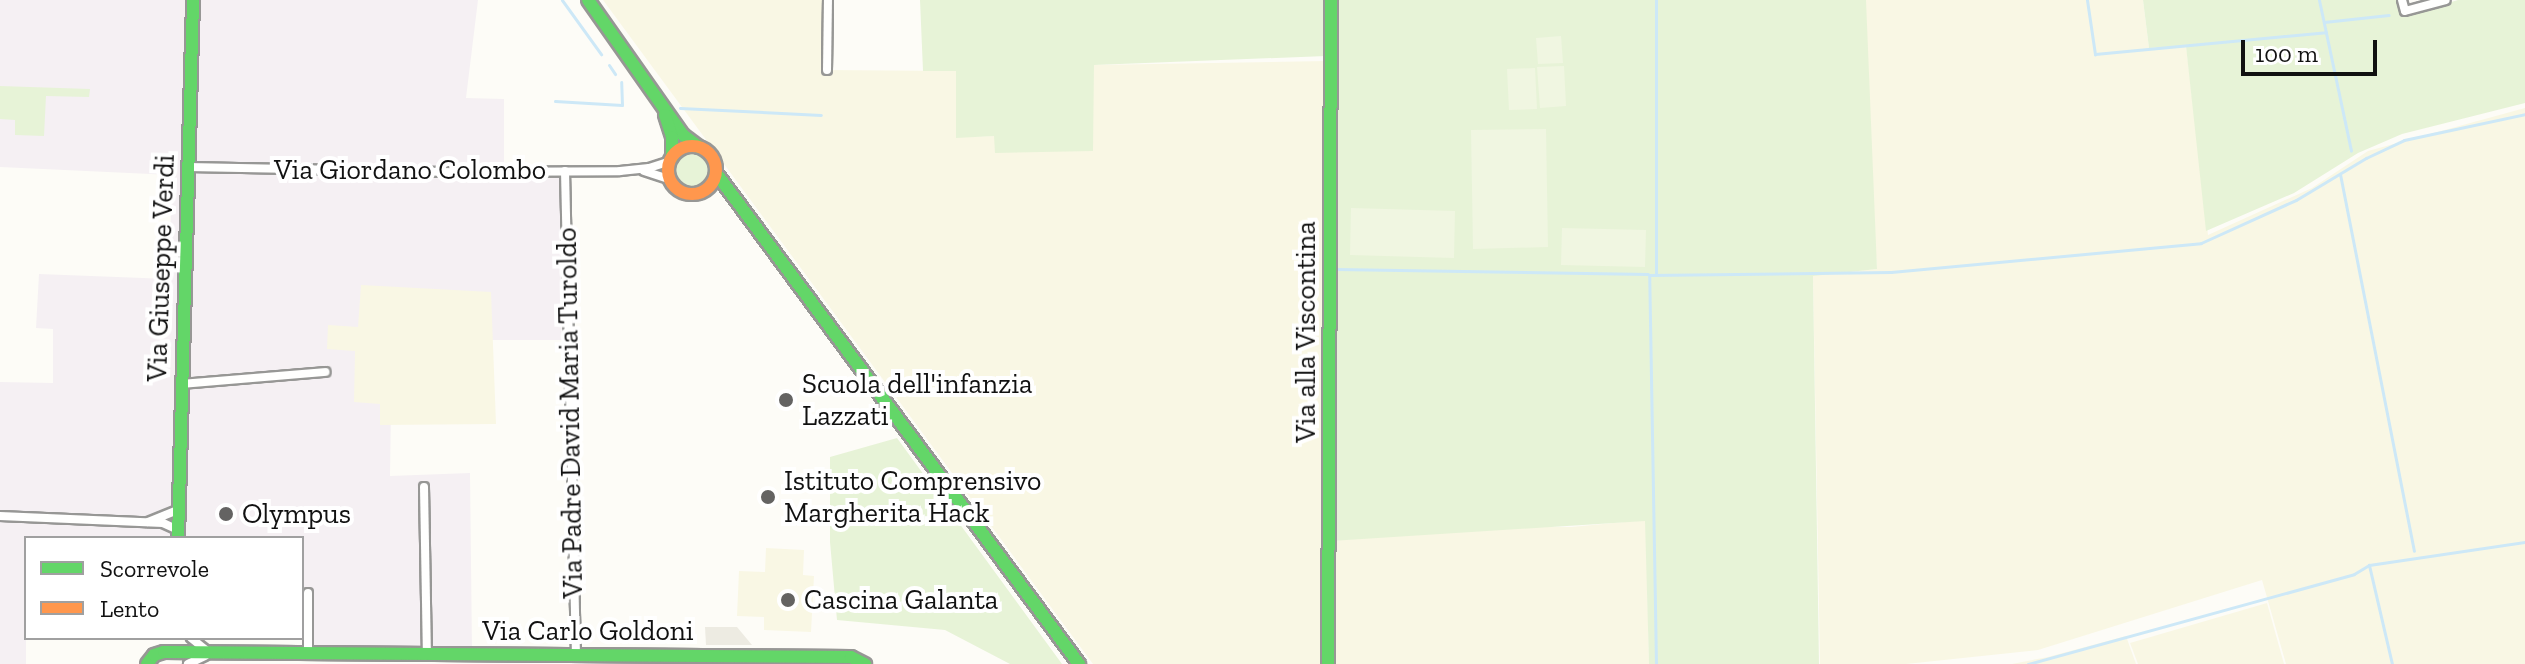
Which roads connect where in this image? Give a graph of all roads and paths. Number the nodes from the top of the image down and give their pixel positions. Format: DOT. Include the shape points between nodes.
graph roads {
  1 [pos="193,0"];
  2 [pos="588,0"];
  3 [pos="828,0"];
  4 [pos="1331,0"];
  5 [pos="2402,0"];
  6 [pos="2446,0"];
  7 [pos="827,70"];
  8 [pos="659,97"];
  9 [pos="699,147"];
  10 [pos="671,159"];
  11 [pos="188,167"];
  12 [pos="631,170"];
  13 [pos="565,171"];
  14 [pos="716,173"];
  15 [pos="671,180"];
  16 [pos="698,192"];
  17 [pos="748,216"];
  18 [pos="325,372"];
  19 [pos="182,384"];
  20 [pos="424,487"];
  21 [pos="178,510"];
  22 [pos="0,516"];
  23 [pos="148,522"];
  24 [pos="178,534"];
  25 [pos="308,593"];
  26 [pos="176,640"];
  27 [pos="194,640"];
  28 [pos="211,654"];
  29 [pos="308,655"];
  30 [pos="427,655"];
  31 [pos="576,655"];
  32 [pos="165,659"];
  33 [pos="519,659"];
  34 [pos="865,664"];
  35 [pos="1079,664"];
  36 [pos="1328,664"];
  1 -- 11 [label="street, Via Giuseppe Verdi"];
  2 -- 8 [label="street"];
  3 -- 7 [label="street"];
  4 -- 36 [label="street, Via alla Viscontina"];
  5 -- 6 [label="street" via="2405,11"];
  8 -- 9 [label="street" via="683,135"];
  8 -- 10 [label="street" via="672,137"];
  9 -- 10 [label="street" via="683,147"];
  9 -- 14 [label="street" via="713,158"];
  10 -- 12 [label="street, Via Giordano Colombo"];
  10 -- 15 [label="street"];
  11 -- 13 [label="street, Via Giordano Colombo"];
  11 -- 19 [label="street, Via Giuseppe Verdi"];
  12 -- 13 [label="street, Via Giordano Colombo"];
  12 -- 15 [label="street, Via Giordano Colombo"];
  13 -- 31 [label="street, Via Padre David Maria Turoldo"];
  14 -- 16 [label="street"];
  14 -- 17 [label="street"];
  15 -- 16 [label="street" via="683,192"];
  16 -- 17 [label="street" via="722,198"];
  17 -- 35 [label="street"];
  18 -- 19 [label="street"];
  19 -- 21 [label="street, Via Giuseppe Verdi"];
  20 -- 30 [label="street"];
  21 -- 23 [label="street"];
  21 -- 24 [label="street, Via Giuseppe Verdi"];
  22 -- 23 [label="street"];
  23 -- 24 [label="street" via="163,523"];
  25 -- 29 [label="street"];
  26 -- 32 [label="street"];
  27 -- 28 [label="street"];
  28 -- 29 [label="street, Via Carlo Goldoni"];
  28 -- 32 [label="street, Via Carlo Goldoni"];
  29 -- 30 [label="street, Via Carlo Goldoni"];
  30 -- 33 [label="street, Via Carlo Goldoni"];
  31 -- 33 [label="street, Via Carlo Goldoni"];
  31 -- 34 [label="street, Via Carlo Goldoni" via="851,657"];
}
